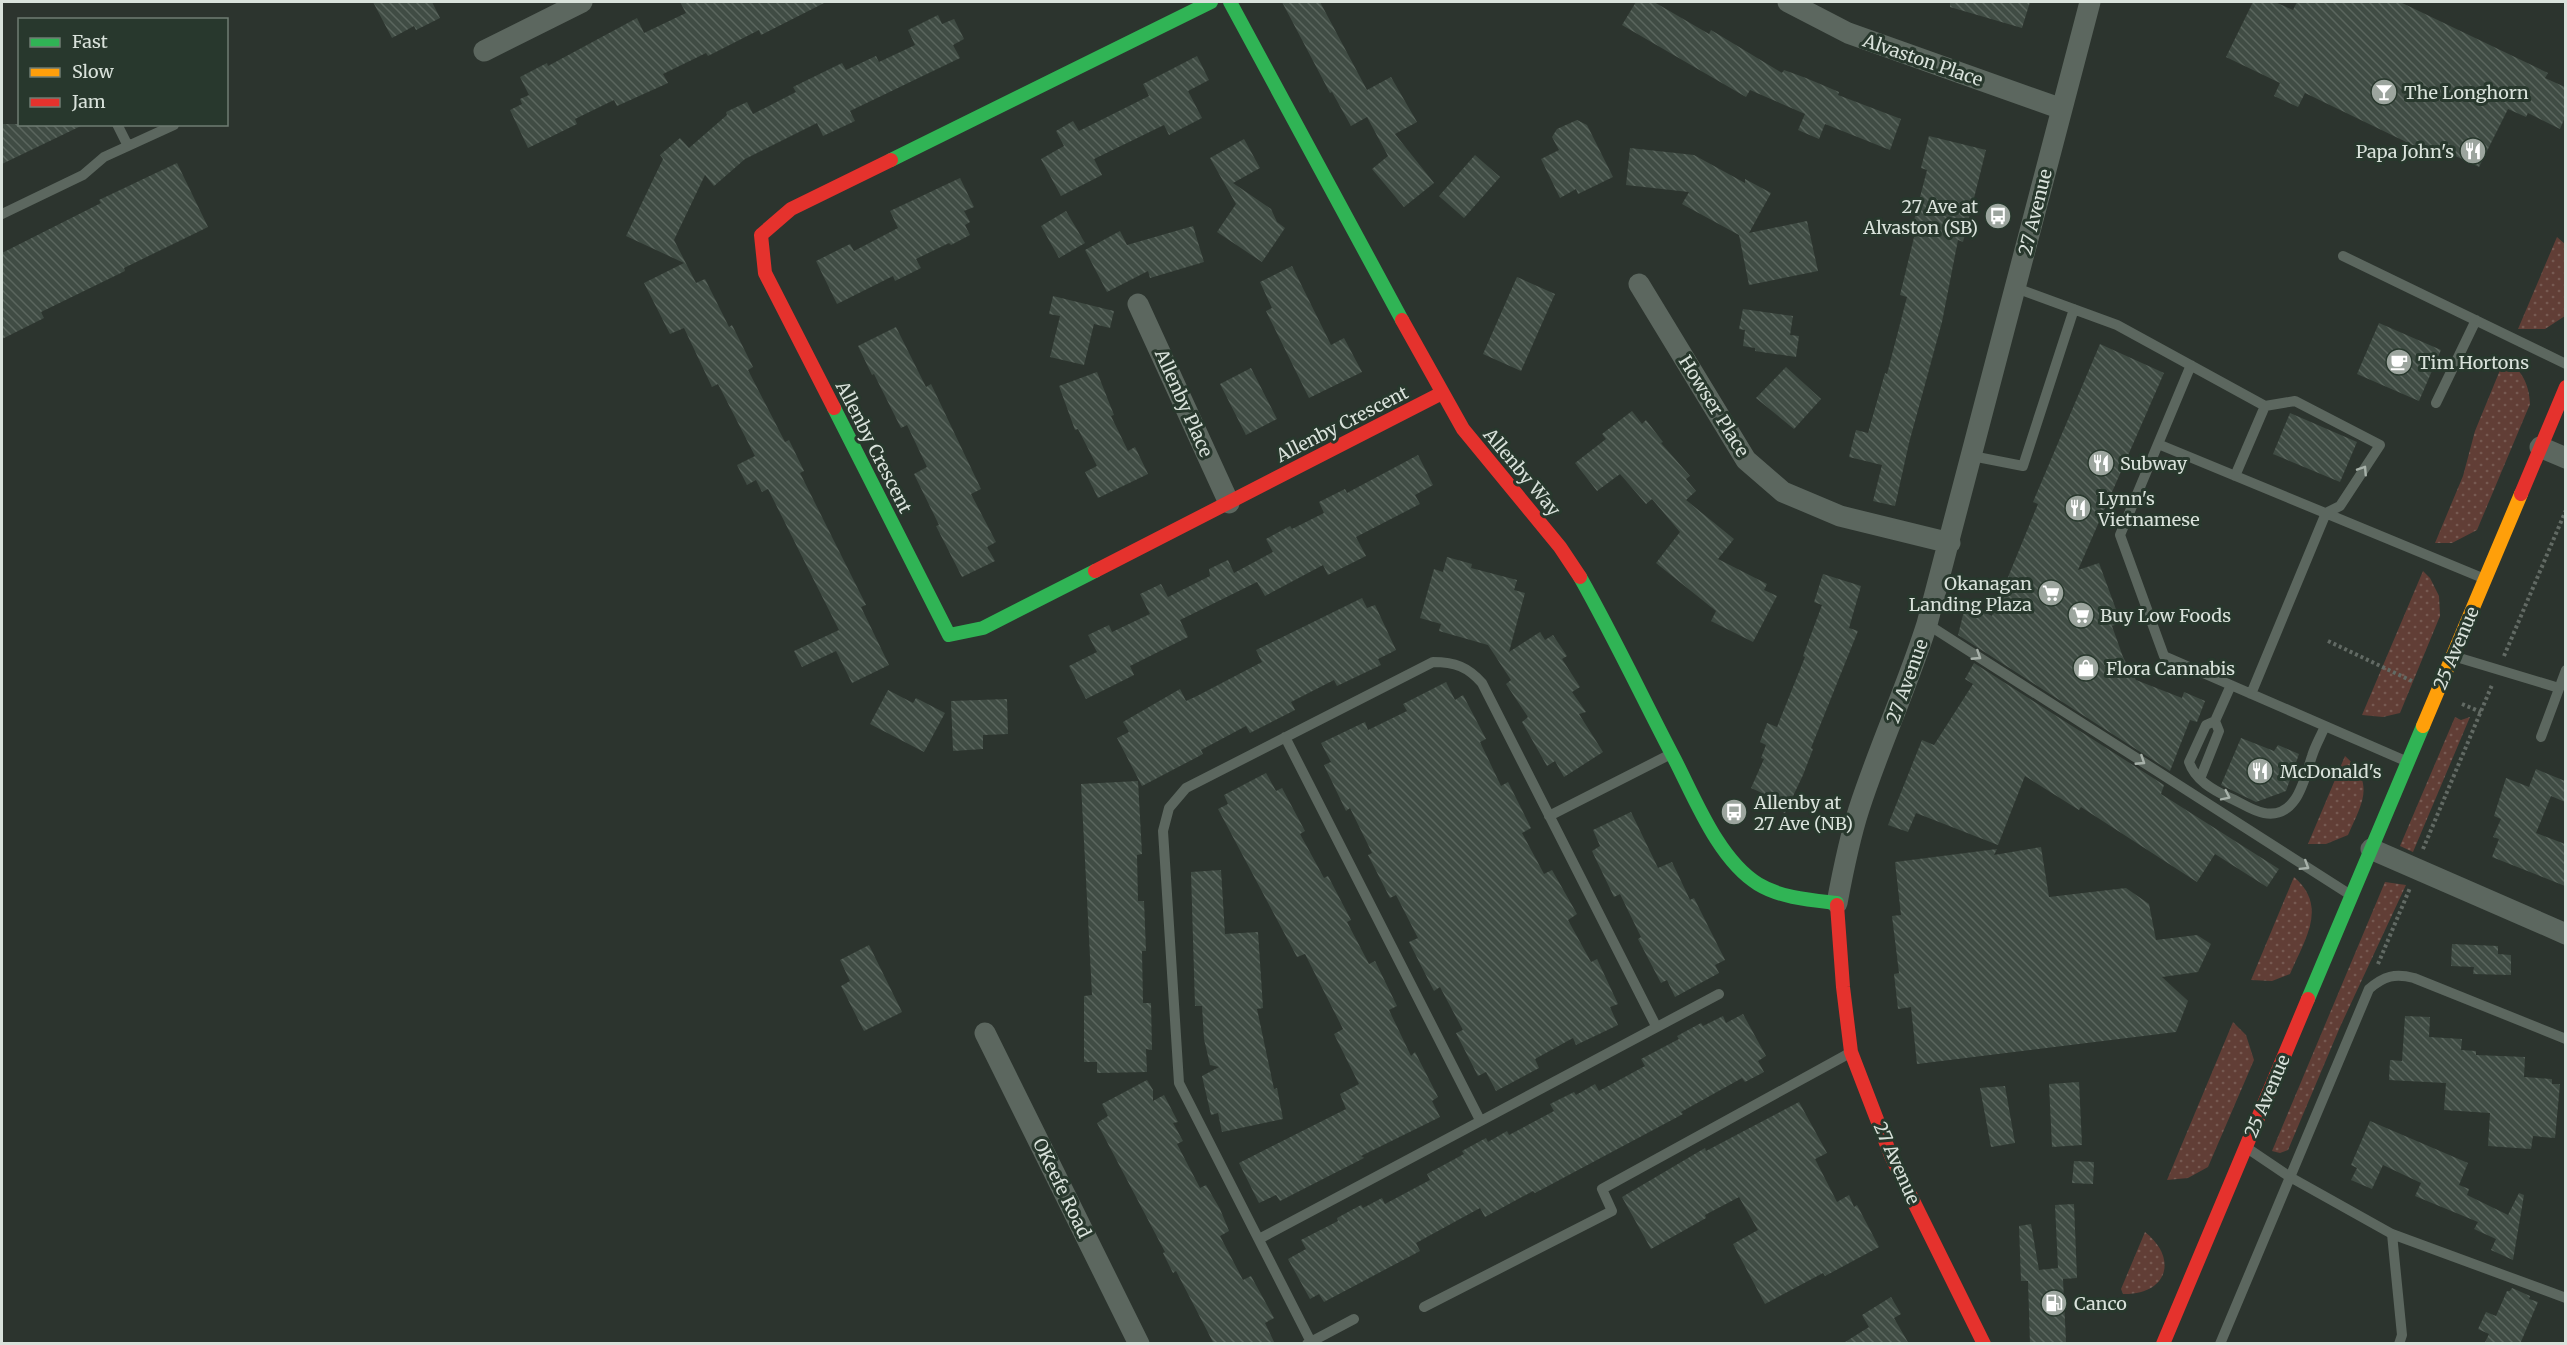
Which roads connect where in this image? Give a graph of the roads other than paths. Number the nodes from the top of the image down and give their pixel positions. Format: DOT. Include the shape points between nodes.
graph roads {
  1 [pos="582,2"];
  2 [pos="1211,2"];
  3 [pos="1230,2"];
  4 [pos="1788,2"];
  5 [pos="2090,2"];
  6 [pos="484,51"];
  7 [pos="2062,109"];
  8 [pos="118,126"];
  9 [pos="172,126"];
  10 [pos="128,146"];
  11 [pos="2,214"];
  12 [pos="2343,256"];
  13 [pos="1639,284"];
  14 [pos="2016,288"];
  15 [pos="1138,304"];
  16 [pos="2074,309"];
  17 [pos="2476,320"];
  18 [pos="2565,364"];
  19 [pos="2191,365"];
  20 [pos="2565,387"];
  21 [pos="1442,393"];
  22 [pos="2436,404"];
  23 [pos="2265,406"];
  24 [pos="2158,444"];
  25 [pos="2540,447"];
  26 [pos="1972,456"];
  27 [pos="2565,458"];
  28 [pos="2235,476"];
  29 [pos="1229,502"];
  30 [pos="2326,513"];
  31 [pos="1950,543"];
  32 [pos="2485,579"];
  33 [pos="1927,624"];
  34 [pos="2453,656"];
  35 [pos="2565,670"];
  36 [pos="2230,685"];
  37 [pos="2559,688"];
  38 [pos="2251,694"];
  39 [pos="2215,722"];
  40 [pos="2325,726"];
  41 [pos="1285,737"];
  42 [pos="2541,737"];
  43 [pos="1672,753"];
  44 [pos="2408,762"];
  45 [pos="2200,779"];
  46 [pos="1549,816"];
  47 [pos="2371,849"];
  48 [pos="2352,896"];
  49 [pos="1837,903"];
  50 [pos="2565,934"];
  51 [pos="1719,994"];
  52 [pos="1656,1026"];
  53 [pos="984,1033"];
  54 [pos="2565,1039"];
  55 [pos="1851,1053"];
  56 [pos="1480,1120"];
  57 [pos="2246,1147"];
  58 [pos="2290,1177"];
  59 [pos="2391,1234"];
  60 [pos="1259,1239"];
  61 [pos="2565,1298"];
  62 [pos="1424,1307"];
  63 [pos="1354,1319"];
  64 [pos="1309,1343"];
  65 [pos="1139,1344"];
  66 [pos="1984,1344"];
  67 [pos="2163,1344"];
  68 [pos="2220,1344"];
  69 [pos="2399,1344"];
  1 -- 6 [label="street"];
  2 -- 29 [label="street, Allenby Crescent" via="791,209 761,235 765,273 949,635 983,628"];
  3 -- 21 [label="street, Allenby Way"];
  4 -- 7 [label="street, Alvaston Place" via="1848,33"];
  5 -- 7 [label="street, 27 Avenue"];
  7 -- 14 [label="street, 27 Avenue"];
  8 -- 10 [label="lane"];
  9 -- 10 [label="lane"];
  10 -- 11 [label="lane" via="104,157 83,175"];
  12 -- 17 [label="lane"];
  13 -- 31 [label="street, Howser Place" via="1746,460 1783,492 1840,516"];
  14 -- 16 [label="lane"];
  14 -- 26 [label="street, 27 Avenue"];
  15 -- 29 [label="street, Allenby Place"];
  16 -- 19 [label="lane" via="2117,325"];
  16 -- 26 [label="lane" via="2023,466"];
  17 -- 18 [label="lane"];
  17 -- 22 [label="lane"];
  19 -- 23 [label="lane"];
  19 -- 24 [label="lane"];
  20 -- 25 [label="street, 25 Avenue"];
  21 -- 29 [label="street, Allenby Crescent"];
  21 -- 43 [label="street, Allenby Way" via="1463,429 1570,563"];
  23 -- 28 [label="lane"];
  30 -- 23 [label="lane, one-way" via="2340,506 2380,445 2295,401"];
  24 -- 28 [label="lane"];
  24 -- 36 [label="lane" via="2120,535 2164,656"];
  25 -- 27 [label="street"];
  25 -- 32 [label="street, 25 Avenue"];
  26 -- 31 [label="street, 27 Avenue"];
  28 -- 30 [label="lane"];
  30 -- 32 [label="lane"];
  30 -- 38 [label="lane"];
  31 -- 33 [label="street, 27 Avenue"];
  32 -- 34 [label="street, 25 Avenue"];
  33 -- 48 [label="lane, one-way"];
  33 -- 49 [label="street, 27 Avenue" via="1911,676 1859,807"];
  34 -- 37 [label="lane"];
  34 -- 44 [label="street, 25 Avenue"];
  35 -- 37 [label="lane"];
  36 -- 38 [label="lane"];
  36 -- 39 [label="lane"];
  37 -- 42 [label="lane"];
  38 -- 40 [label="lane"];
  39 -- 45 [label="lane" via="2219,731"];
  39 -- 45 [label="lane" via="2206,725 2191,754 2192,771"];
  40 -- 44 [label="lane"];
  45 -- 40 [label="lane, one-way" via="2262,813 2278,813 2292,805 2302,789"];
  41 -- 46 [label="lane" via="1433,662 1461,665 1482,683"];
  41 -- 56 [label="lane"];
  41 -- 60 [label="lane" via="1186,788 1169,808 1164,831 1179,1083"];
  43 -- 46 [label="lane"];
  43 -- 49 [label="street, Allenby Way" via="1706,820 1740,871 1778,893"];
  44 -- 47 [label="street, 25 Avenue"];
  46 -- 52 [label="lane"];
  47 -- 48 [label="street, 25 Avenue"];
  47 -- 50 [label="street"];
  48 -- 57 [label="street, 25 Avenue"];
  49 -- 55 [label="street, 27 Avenue"];
  51 -- 52 [label="lane"];
  52 -- 56 [label="lane"];
  53 -- 65 [label="street, OKeefe Road"];
  54 -- 58 [label="lane" via="2414,978 2397,974 2381,979 2369,989"];
  55 -- 62 [label="lane" via="1602,1189 1612,1211"];
  55 -- 66 [label="street, 27 Avenue" via="1891,1156"];
  56 -- 60 [label="lane"];
  57 -- 58 [label="lane"];
  57 -- 67 [label="street, 25 Avenue"];
  58 -- 59 [label="lane"];
  58 -- 68 [label="lane"];
  59 -- 61 [label="lane"];
  59 -- 69 [label="lane" via="2402,1335"];
  60 -- 64 [label="lane"];
  63 -- 64 [label="lane"];
}
